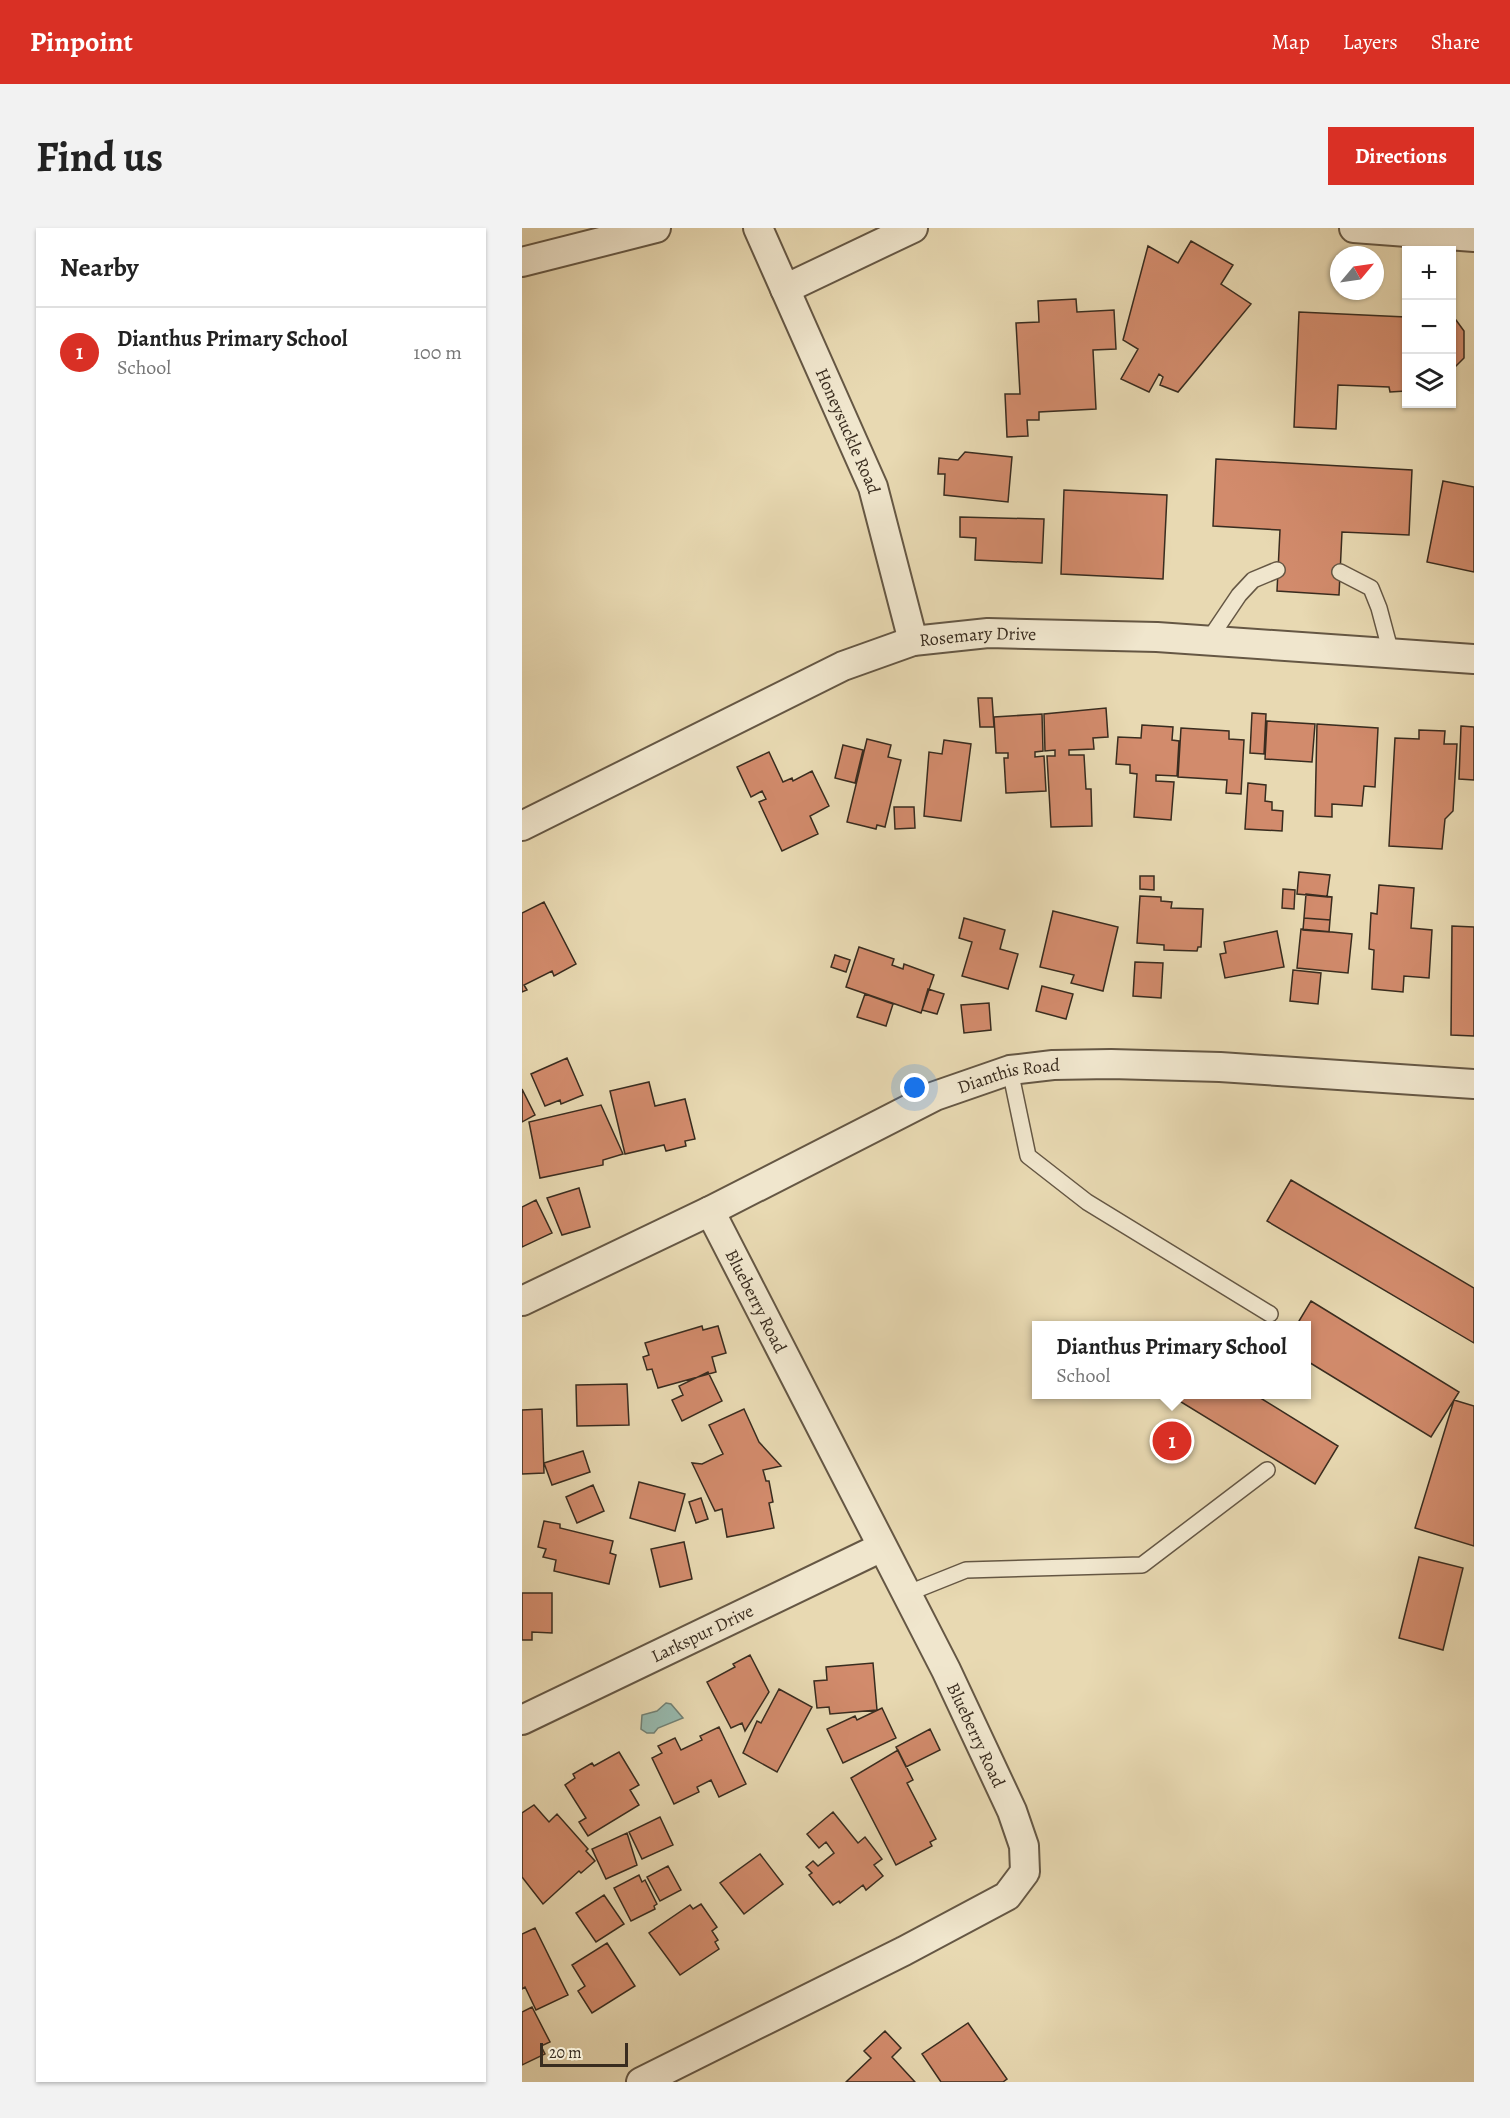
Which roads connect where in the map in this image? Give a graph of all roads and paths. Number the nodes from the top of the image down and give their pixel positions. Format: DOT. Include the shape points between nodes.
graph roads {
  1 [pos="656,228"];
  2 [pos="758,228"];
  3 [pos="913,228"];
  4 [pos="1354,228"];
  5 [pos="1474,237"];
  6 [pos="522,262"];
  7 [pos="785,289"];
  8 [pos="1277,570"];
  9 [pos="1340,572"];
  10 [pos="1208,640"];
  11 [pos="913,641"];
  12 [pos="1391,653"];
  13 [pos="1474,659"];
  14 [pos="522,826"];
  15 [pos="1010,1070"];
  16 [pos="1474,1084"];
  17 [pos="710,1211"];
  18 [pos="522,1301"];
  19 [pos="1270,1314"];
  20 [pos="1267,1470"];
  21 [pos="882,1547"];
  22 [pos="906,1594"];
  23 [pos="522,1720"];
  24 [pos="645,2081"];
  1 -- 6 [label="street"];
  2 -- 7 [label="street, Honeysuckle Road"];
  3 -- 7 [label="street"];
  4 -- 5 [label="street"];
  7 -- 11 [label="street, Honeysuckle Road" via="873,488"];
  8 -- 10 [label="lane" via="1253,580"];
  9 -- 12 [label="lane" via="1371,588"];
  10 -- 11 [label="street, Rosemary Drive" via="988,633"];
  10 -- 12 [label="street, Rosemary Drive"];
  11 -- 14 [label="street, Rosemary Drive" via="843,666"];
  12 -- 13 [label="street, Rosemary Drive"];
  15 -- 16 [label="street, Dianthis Road" via="1053,1065 1176,1066"];
  15 -- 17 [label="street, Dianthis Road" via="935,1096"];
  15 -- 19 [label="lane" via="1028,1156 1088,1202"];
  17 -- 18 [label="street, Dianthis Road"];
  17 -- 21 [label="street, Blueberry Road"];
  20 -- 22 [label="lane" via="1142,1565 966,1570"];
  21 -- 22 [label="street, Blueberry Road"];
  21 -- 23 [label="street, Larkspur Drive"];
  22 -- 24 [label="street, Blueberry Road" via="1012,1810 1024,1846 1025,1872 1007,1896"];
}
